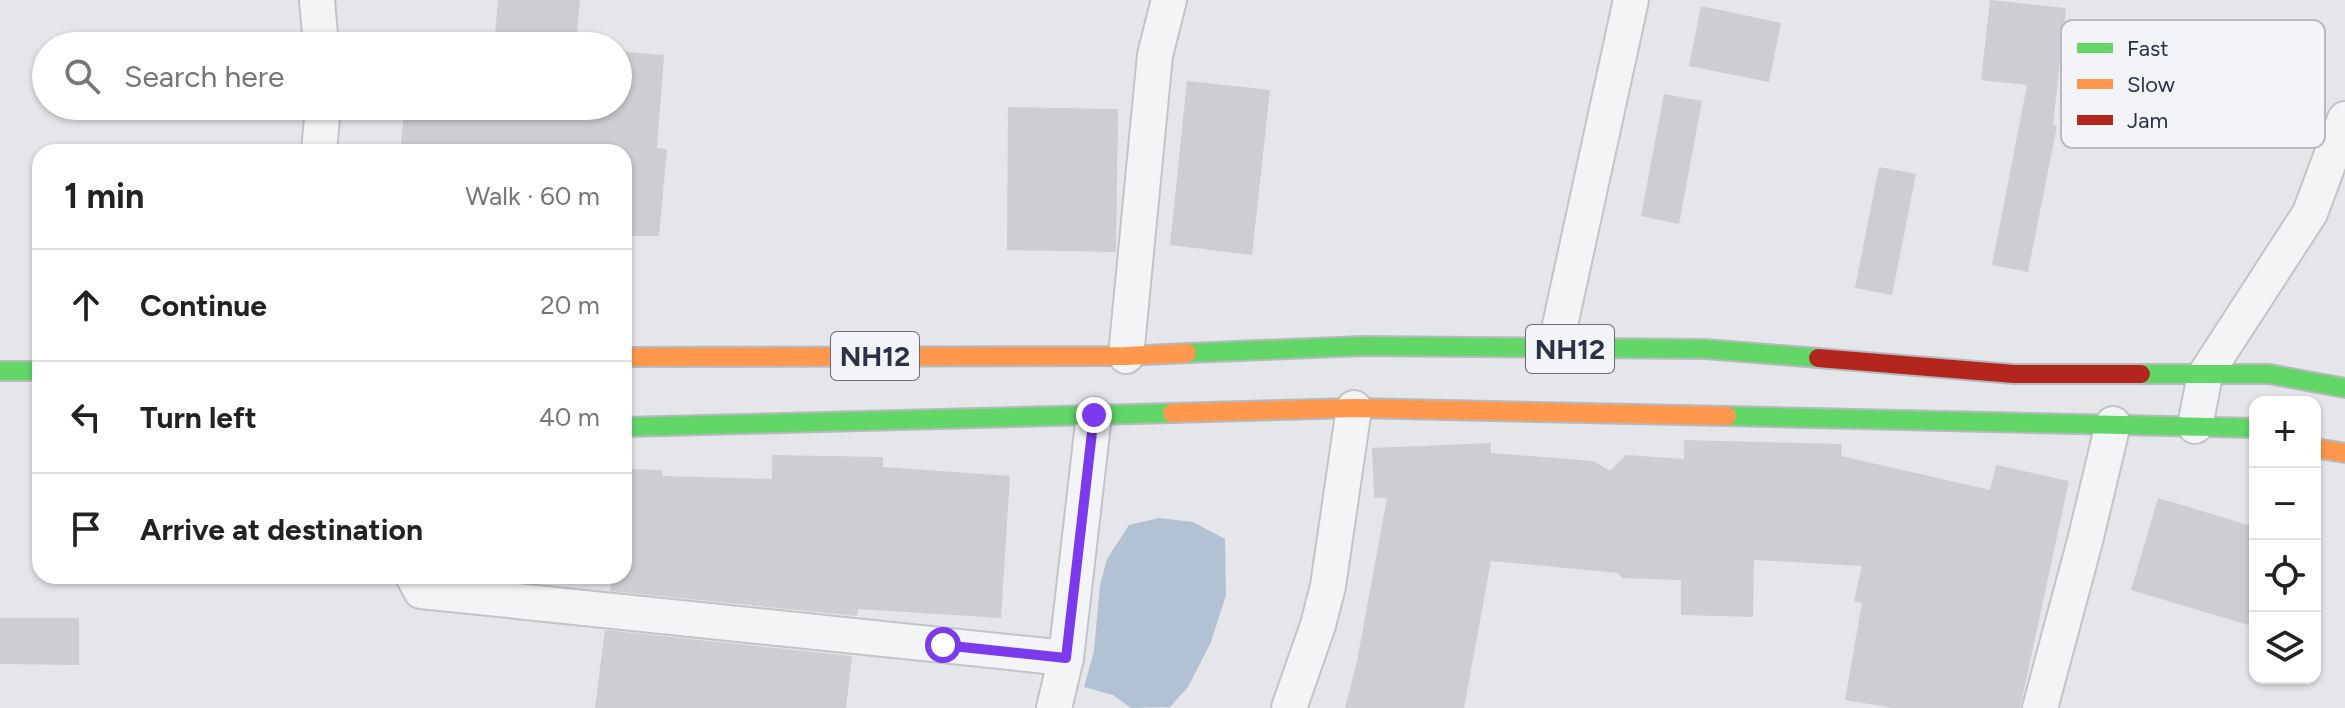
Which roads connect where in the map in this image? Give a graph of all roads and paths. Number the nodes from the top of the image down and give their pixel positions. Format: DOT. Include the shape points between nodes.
graph roads {
  1 [pos="317,0"];
  2 [pos="1169,0"];
  3 [pos="1631,0"];
  4 [pos="320,32"];
  5 [pos="2345,119"];
  6 [pos="322,120"];
  7 [pos="320,144"];
  8 [pos="1555,348"];
  9 [pos="1126,356"];
  10 [pos="632,357"];
  11 [pos="0,371"];
  12 [pos="32,371"];
  13 [pos="2205,375"];
  14 [pos="2345,388"];
  15 [pos="1354,408"];
  16 [pos="1094,415"];
  17 [pos="2113,424"];
  18 [pos="2195,426"];
  19 [pos="632,427"];
  20 [pos="2249,428"];
  21 [pos="2321,449"];
  22 [pos="2345,453"];
  23 [pos="417,584"];
  24 [pos="1066,658"];
  25 [pos="1054,708"];
  26 [pos="1289,708"];
  27 [pos="2040,708"];
  1 -- 4 [label="street"];
  2 -- 9 [label="street" via="1155,55"];
  3 -- 8 [label="street"];
  5 -- 13 [label="street" via="2310,213"];
  6 -- 7 [label="street"];
  8 -- 9 [label="highway, NH12" via="1363,346"];
  8 -- 13 [label="highway, NH12" via="1705,349 2014,374"];
  9 -- 10 [label="highway, NH12"];
  11 -- 12 [label="highway"];
  13 -- 14 [label="highway" via="2269,374"];
  13 -- 18 [label="street"];
  15 -- 16 [label="highway"];
  15 -- 17 [label="highway"];
  15 -- 26 [label="street" via="1328,586"];
  16 -- 19 [label="highway"];
  16 -- 24 [label="street"];
  17 -- 18 [label="highway"];
  17 -- 27 [label="street"];
  18 -- 20 [label="highway"];
  21 -- 22 [label="highway"];
  23 -- 24 [label="street" via="421,591"];
  24 -- 25 [label="street"];
}
